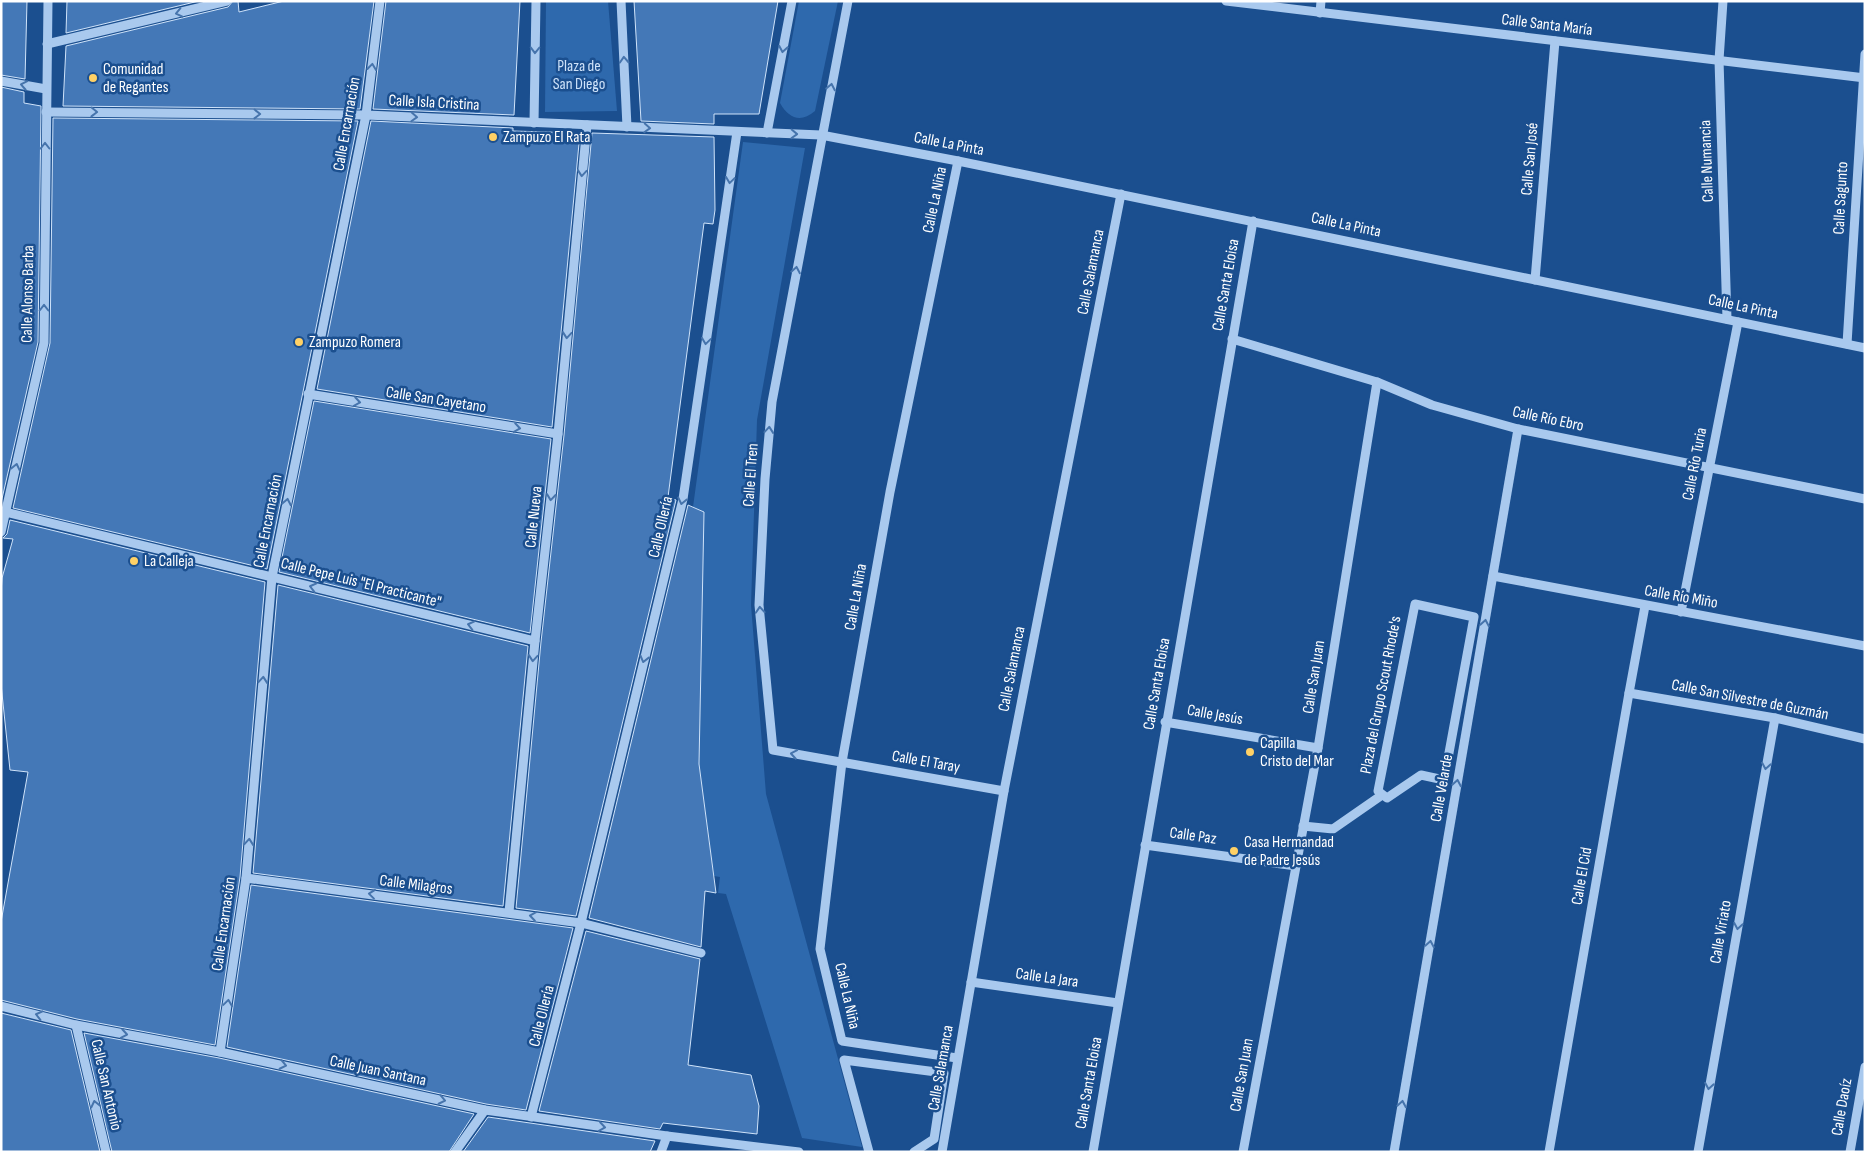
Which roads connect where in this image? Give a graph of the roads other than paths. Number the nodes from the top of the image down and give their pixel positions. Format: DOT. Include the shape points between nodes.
graph roads {
  1 [pos="48,1"];
  2 [pos="227,1"];
  3 [pos="380,1"];
  4 [pos="536,1"];
  5 [pos="622,1"];
  6 [pos="792,1"];
  7 [pos="848,1"];
  8 [pos="1226,1"];
  9 [pos="1321,1"];
  10 [pos="1723,1"];
  11 [pos="1320,13"];
  12 [pos="1556,41"];
  13 [pos="47,44"];
  14 [pos="1865,54"];
  15 [pos="1719,60"];
  16 [pos="1864,78"];
  17 [pos="1,81"];
  18 [pos="46,89"];
  19 [pos="46,112"];
  20 [pos="366,115"];
  21 [pos="534,123"];
  22 [pos="587,125"];
  23 [pos="627,127"];
  24 [pos="737,132"];
  25 [pos="767,133"];
  26 [pos="821,135"];
  27 [pos="958,161"];
  28 [pos="1121,194"];
  29 [pos="1253,222"];
  30 [pos="1535,280"];
  31 [pos="1727,319"];
  32 [pos="1738,322"];
  33 [pos="1232,339"];
  34 [pos="1847,344"];
  35 [pos="1865,348"];
  36 [pos="1377,382"];
  37 [pos="308,394"];
  38 [pos="1518,428"];
  39 [pos="558,434"];
  40 [pos="1710,468"];
  41 [pos="1865,499"];
  42 [pos="5,512"];
  43 [pos="1,532"];
  44 [pos="1493,576"];
  45 [pos="272,577"];
  46 [pos="1645,606"];
  47 [pos="1681,612"];
  48 [pos="535,641"];
  49 [pos="1865,646"];
  50 [pos="1629,693"];
  51 [pos="1775,718"];
  52 [pos="1165,722"];
  53 [pos="1865,739"];
  54 [pos="1318,748"];
  55 [pos="842,762"];
  56 [pos="1004,791"];
  57 [pos="1382,795"];
  58 [pos="1303,826"];
  59 [pos="1146,845"];
  60 [pos="1296,866"];
  61 [pos="246,878"];
  62 [pos="509,912"];
  63 [pos="581,923"];
  64 [pos="701,953"];
  65 [pos="971,982"];
  66 [pos="1118,1003"];
  67 [pos="1,1006"];
  68 [pos="76,1025"];
  69 [pos="220,1052"];
  70 [pos="957,1058"];
  71 [pos="1865,1067"];
  72 [pos="485,1110"];
  73 [pos="531,1117"];
  74 [pos="667,1136"];
  75 [pos="106,1152"];
  76 [pos="455,1152"];
  77 [pos="661,1152"];
  78 [pos="799,1152"];
  79 [pos="869,1152"];
  80 [pos="914,1152"];
  81 [pos="942,1152"];
  82 [pos="1093,1152"];
  83 [pos="1243,1152"];
  84 [pos="1394,1152"];
  85 [pos="1549,1152"];
  86 [pos="1698,1152"];
  87 [pos="1850,1152"];
  1 -- 13 [label="street, Calle Alonso Barba"];
  2 -- 13 [label="street, one-way"];
  20 -- 3 [label="street, Calle Encarnación, one-way"];
  4 -- 21 [label="street, one-way"];
  23 -- 5 [label="street, one-way"];
  6 -- 25 [label="street, one-way"];
  26 -- 7 [label="street, one-way"];
  8 -- 11 [label="street, Calle Santa María"];
  9 -- 11 [label="street"];
  10 -- 15 [label="street, Calle Numancia"];
  11 -- 12 [label="street, Calle Santa María"];
  12 -- 15 [label="street, Calle Santa María"];
  12 -- 30 [label="street, Calle San José"];
  13 -- 18 [label="street, Calle Alonso Barba"];
  14 -- 16 [label="street, Calle Sagunto"];
  15 -- 16 [label="street, Calle Santa María"];
  15 -- 31 [label="street, Calle Numancia"];
  16 -- 34 [label="street, Calle Sagunto"];
  18 -- 17 [label="street, one-way"];
  18 -- 19 [label="street, Calle Alonso Barba"];
  19 -- 20 [label="street, Calle Isla Cristina, one-way"];
  42 -- 19 [label="street, Calle Alonso Barba, one-way" via="44,344"];
  20 -- 21 [label="street, Calle Isla Cristina, one-way"];
  20 -- 37 [label="street, Calle Encarnación"];
  21 -- 22 [label="street, Calle Isla Cristina"];
  22 -- 23 [label="street, Calle Isla Cristina"];
  22 -- 39 [label="street, Calle Nueva, one-way"];
  23 -- 24 [label="street, Calle Isla Cristina, one-way"];
  24 -- 25 [label="street, Calle Isla Cristina"];
  24 -- 63 [label="street, Calle Ollería, one-way" via="683,499"];
  25 -- 26 [label="street, Calle Isla Cristina, one-way"];
  26 -- 27 [label="street, Calle La Pinta"];
  55 -- 26 [label="street, Calle El Tren, one-way" via="773,750 759,605 772,402"];
  27 -- 28 [label="street, Calle La Pinta"];
  27 -- 55 [label="street, Calle La Niña" via="890,492"];
  28 -- 29 [label="street, Calle La Pinta"];
  28 -- 56 [label="street, Calle Salamanca"];
  29 -- 30 [label="street, Calle La Pinta"];
  29 -- 33 [label="street, Calle Santa Eloisa"];
  30 -- 31 [label="street, Calle La Pinta"];
  31 -- 32 [label="street, Calle La Pinta"];
  32 -- 34 [label="street, Calle La Pinta"];
  32 -- 40 [label="street, Calle Río Turia"];
  33 -- 36 [label="street, Calle Río Ebro"];
  33 -- 52 [label="street, Calle Santa Eloisa"];
  34 -- 35 [label="street, Calle La Pinta"];
  36 -- 38 [label="street, Calle Río Ebro" via="1432,405"];
  36 -- 54 [label="street, Calle San Juan"];
  37 -- 39 [label="street, Calle San Cayetano, one-way"];
  45 -- 37 [label="street, Calle Encarnación, one-way"];
  38 -- 40 [label="street, Calle Río Ebro"];
  38 -- 44 [label="street, Calle Velarde"];
  39 -- 48 [label="street, Calle Nueva, one-way"];
  40 -- 41 [label="street, Calle Río Ebro"];
  40 -- 47 [label="street, Calle Río Turia"];
  42 -- 43 [label="street, Calle Alonso Barba"];
  42 -- 45 [label="street, Calle Pepe Luis \"El Practicante\""];
  44 -- 46 [label="street, Calle Río Miño"];
  84 -- 44 [label="street, Calle Velarde, one-way"];
  48 -- 45 [label="street, Calle Pepe Luis \"El Practicante\", one-way"];
  61 -- 45 [label="street, Calle Encarnación, one-way"];
  46 -- 47 [label="street, Calle Río Miño"];
  46 -- 50 [label="street, Calle El Cid"];
  47 -- 49 [label="street, Calle Río Miño"];
  48 -- 62 [label="street, Calle Nueva, one-way"];
  50 -- 51 [label="street, Calle San Silvestre de Guzmán"];
  50 -- 85 [label="street, Calle El Cid"];
  51 -- 53 [label="street, Calle San Silvestre de Guzmán"];
  51 -- 86 [label="street, Calle Viriato, one-way"];
  52 -- 54 [label="street, Calle Jesús"];
  52 -- 59 [label="street, Calle Santa Eloisa"];
  54 -- 58 [label="street, Calle San Juan"];
  55 -- 56 [label="street, Calle El Taray"];
  55 -- 70 [label="street, Calle La Niña" via="820,949 842,1041"];
  56 -- 65 [label="street, Calle Salamanca"];
  57 -- 57 [label="street, Plaza del Grupo Scout Rhode's" via="1378,792 1415,604 1474,617 1444,780 1421,775 1387,798"];
  57 -- 58 [label="street" via="1333,829"];
  58 -- 60 [label="street, Calle San Juan"];
  59 -- 60 [label="street, Calle Paz"];
  59 -- 66 [label="street, Calle Santa Eloisa"];
  60 -- 83 [label="street, Calle San Juan"];
  62 -- 61 [label="street, Calle Milagros, one-way"];
  69 -- 61 [label="street, Calle Encarnación, one-way"];
  63 -- 62 [label="street, Calle Milagros, one-way"];
  63 -- 64 [label="street"];
  63 -- 73 [label="street, Calle Ollería"];
  65 -- 66 [label="street, Calle La Jara"];
  65 -- 70 [label="street, Calle Salamanca"];
  66 -- 82 [label="street, Calle Santa Eloisa"];
  68 -- 67 [label="street, Calle Juan Santana, one-way"];
  68 -- 69 [label="street, Calle Juan Santana, one-way"];
  75 -- 68 [label="street, Calle San Antonio, one-way"];
  69 -- 72 [label="street, Calle Juan Santana, one-way"];
  70 -- 81 [label="street, Calle Salamanca"];
  71 -- 87 [label="street, Calle Daoíz"];
  72 -- 73 [label="street, Calle Juan Santana"];
  72 -- 76 [label="street"];
  73 -- 74 [label="street, Calle Juan Santana, one-way"];
  74 -- 77 [label="street"];
  74 -- 78 [label="street, Calle Juan Santana"];
  79 -- 80 [label="street" via="844,1060 944,1073 934,1140"];
}
